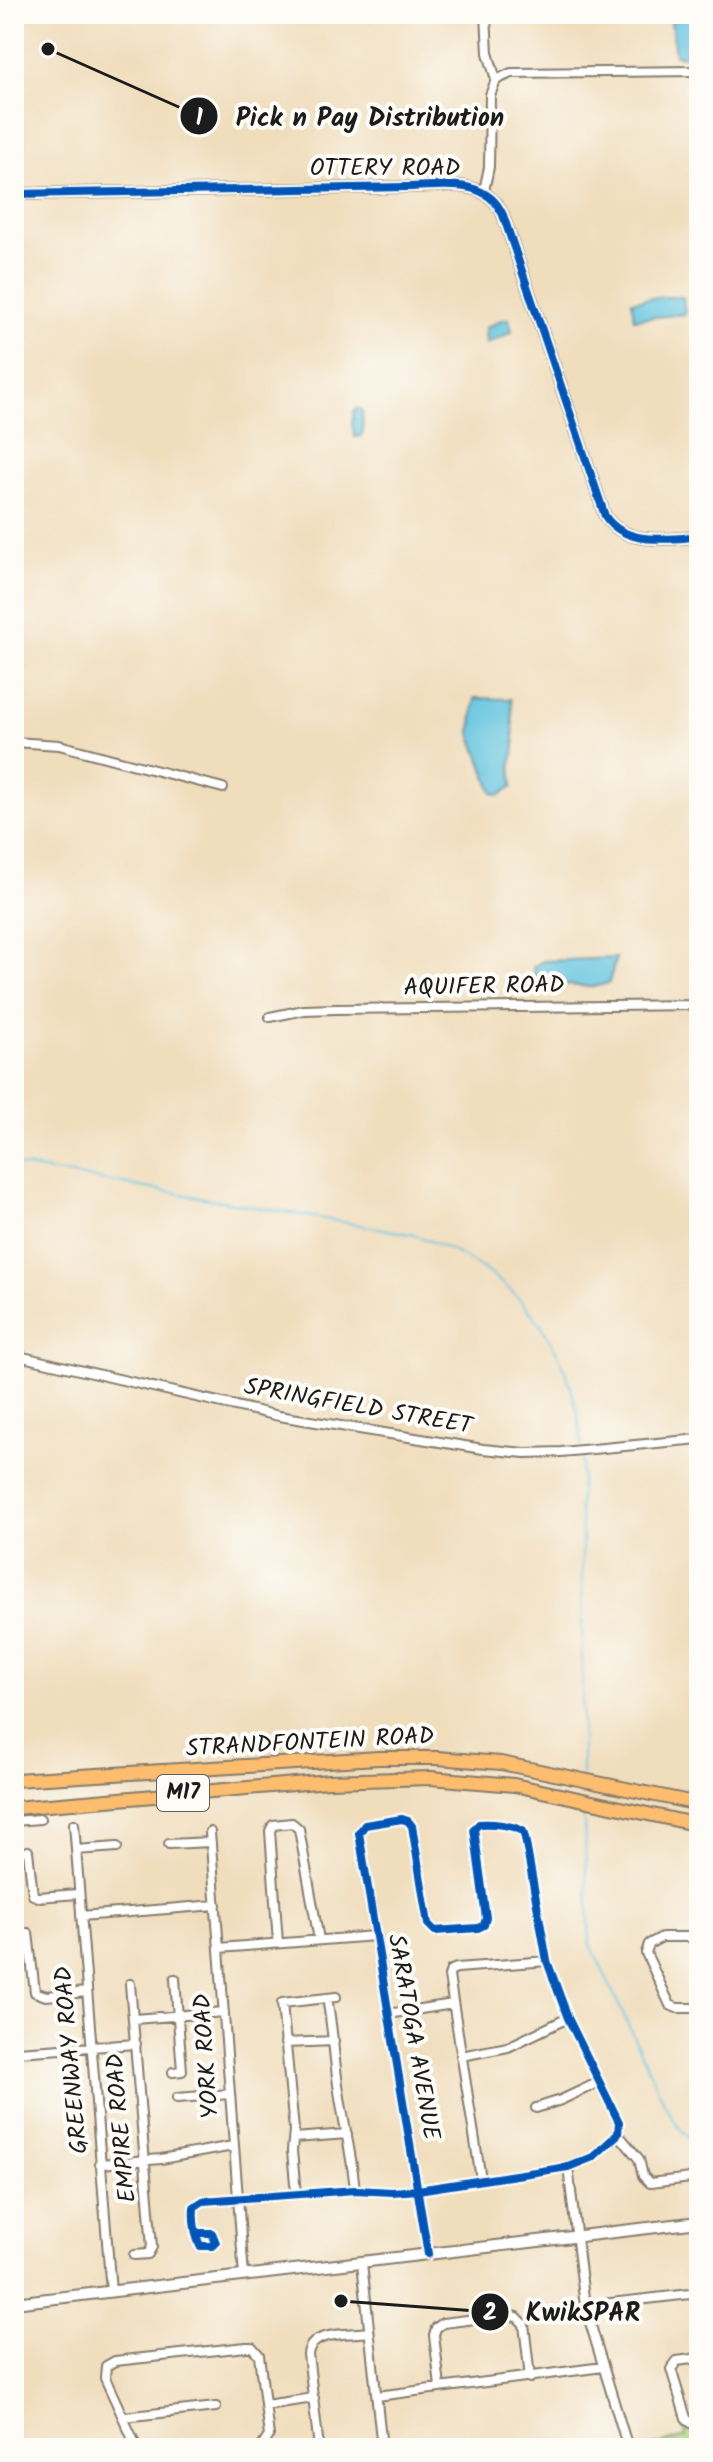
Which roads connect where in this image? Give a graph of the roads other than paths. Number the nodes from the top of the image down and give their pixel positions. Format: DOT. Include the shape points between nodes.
graph roads {
  1 [pos="486,14"];
  2 [pos="699,71"];
  3 [pos="496,80"];
  4 [pos="484,191"];
  5 [pos="18,192"];
  6 [pos="699,537"];
  7 [pos="14,742"];
  8 [pos="223,788"];
  9 [pos="699,1005"];
  10 [pos="270,1017"];
  11 [pos="14,1355"];
  12 [pos="699,1439"];
  13 [pos="14,1780"];
  14 [pos="699,1804"];
  15 [pos="14,1808"];
  16 [pos="40,1819"];
  17 [pos="14,1821"];
  18 [pos="74,1824"];
  19 [pos="699,1825"];
  20 [pos="169,1844"];
  21 [pos="117,1847"];
  22 [pos="76,1850"];
  23 [pos="28,1851"];
  24 [pos="78,1894"];
  25 [pos="216,1905"];
  26 [pos="81,1916"];
  27 [pos="28,1933"];
  28 [pos="375,1936"];
  29 [pos="699,1937"];
  30 [pos="319,1940"];
  31 [pos="278,1943"];
  32 [pos="219,1948"];
  33 [pos="547,1961"];
  34 [pos="175,1979"];
  35 [pos="130,1984"];
  36 [pos="86,1992"];
  37 [pos="453,2004"];
  38 [pos="699,2008"];
  39 [pos="224,2012"];
  40 [pos="388,2014"];
  41 [pos="178,2015"];
  42 [pos="568,2018"];
  43 [pos="134,2019"];
  44 [pos="334,2041"];
  45 [pos="285,2043"];
  46 [pos="136,2044"];
  47 [pos="91,2048"];
  48 [pos="17,2052"];
  49 [pos="461,2056"];
  50 [pos="173,2072"];
  51 [pos="599,2082"];
  52 [pos="230,2094"];
  53 [pos="177,2098"];
  54 [pos="536,2108"];
  55 [pos="14,2129"];
  56 [pos="347,2134"];
  57 [pos="618,2134"];
  58 [pos="294,2138"];
  59 [pos="14,2144"];
  60 [pos="233,2146"];
  61 [pos="145,2160"];
  62 [pos="100,2164"];
  63 [pos="568,2167"];
  64 [pos="699,2177"];
  65 [pos="481,2179"];
  66 [pos="355,2190"];
  67 [pos="418,2190"];
  68 [pos="296,2194"];
  69 [pos="237,2199"];
  70 [pos="699,2222"];
  71 [pos="196,2233"];
  72 [pos="577,2235"];
  73 [pos="428,2254"];
  74 [pos="134,2255"];
  75 [pos="362,2263"];
  76 [pos="244,2276"];
  77 [pos="111,2292"];
  78 [pos="699,2293"];
  79 [pos="14,2303"];
  80 [pos="585,2306"];
  81 [pos="369,2332"];
  82 [pos="699,2358"];
  83 [pos="603,2367"];
  84 [pos="530,2378"];
  85 [pos="440,2387"];
  86 [pos="377,2396"];
  87 [pos="314,2398"];
  88 [pos="265,2405"];
  89 [pos="216,2407"];
  90 [pos="123,2417"];
  91 [pos="699,2423"];
  92 [pos="137,2448"];
  93 [pos="261,2448"];
  94 [pos="319,2448"];
  95 [pos="382,2448"];
  96 [pos="628,2448"];
  1 -- 3 [label="street"];
  2 -- 3 [label="street" via="529,72"];
  3 -- 4 [label="street" via="490,95"];
  4 -- 5 [label="street, OTTERY ROAD" via="407,187"];
  4 -- 6 [label="street, OTTERY ROAD" via="503,215 605,516 634,537"];
  7 -- 8 [label="street" via="59,745"];
  9 -- 10 [label="street, AQUIFER ROAD" via="336,1009"];
  11 -- 12 [label="street, SPRINGFIELD STREET" via="279,1416 483,1449 573,1451"];
  13 -- 14 [label="main road, STRANDFONTEIN ROAD / M17" via="419,1758 501,1763"];
  15 -- 19 [label="main road, STRANDFONTEIN ROAD / M17" via="373,1778 467,1780"];
  16 -- 17 [label="street"];
  18 -- 22 [label="street, GREENWAY ROAD"];
  20 -- 25 [label="street, YORK ROAD" via="210,1837"];
  21 -- 22 [label="street"];
  22 -- 24 [label="street, GREENWAY ROAD"];
  23 -- 24 [label="street" via="33,1895"];
  24 -- 26 [label="street, GREENWAY ROAD"];
  25 -- 26 [label="street"];
  25 -- 32 [label="street, YORK ROAD"];
  26 -- 36 [label="street, GREENWAY ROAD"];
  27 -- 36 [label="street" via="35,1992"];
  28 -- 30 [label="street"];
  28 -- 33 [label="street, SARATOGA AVENUE" via="361,1827 402,1819 412,1826 428,1924 435,1931 484,1925 474,1829 479,1824 516,1828 523,1831"];
  28 -- 40 [label="street, SARATOGA AVENUE"];
  29 -- 38 [label="street" via="662,1937 649,1944 646,1953 670,2005"];
  30 -- 31 [label="street"];
  30 -- 31 [label="street" via="299,1829 281,1823 270,1831"];
  31 -- 32 [label="street"];
  32 -- 39 [label="street, YORK ROAD"];
  33 -- 37 [label="street" via="453,1969"];
  33 -- 42 [label="street"];
  34 -- 41 [label="street"];
  35 -- 43 [label="street, EMPIRE ROAD"];
  36 -- 47 [label="street, GREENWAY ROAD"];
  37 -- 40 [label="street"];
  37 -- 49 [label="street"];
  39 -- 41 [label="street"];
  39 -- 52 [label="street, YORK ROAD"];
  40 -- 67 [label="street, SARATOGA AVENUE"];
  41 -- 43 [label="street"];
  41 -- 50 [label="street" via="182,2071"];
  42 -- 49 [label="street" via="508,2047"];
  42 -- 51 [label="street"];
  43 -- 46 [label="street, EMPIRE ROAD"];
  44 -- 45 [label="street"];
  44 -- 45 [label="street" via="332,1998 282,2003"];
  44 -- 56 [label="street"];
  45 -- 58 [label="street"];
  46 -- 47 [label="street"];
  46 -- 61 [label="street, EMPIRE ROAD"];
  47 -- 48 [label="street"];
  47 -- 62 [label="street, GREENWAY ROAD"];
  49 -- 65 [label="street"];
  51 -- 54 [label="street"];
  51 -- 57 [label="street" via="619,2122"];
  52 -- 53 [label="street"];
  52 -- 60 [label="street, YORK ROAD"];
  55 -- 59 [label="street"];
  56 -- 58 [label="street"];
  56 -- 66 [label="street"];
  57 -- 63 [label="street" via="593,2157"];
  57 -- 64 [label="street" via="650,2183"];
  58 -- 68 [label="street"];
  60 -- 61 [label="street"];
  60 -- 69 [label="street, YORK ROAD"];
  61 -- 62 [label="street"];
  61 -- 74 [label="street, EMPIRE ROAD" via="152,2250"];
  62 -- 77 [label="street, GREENWAY ROAD"];
  63 -- 65 [label="street"];
  63 -- 72 [label="street"];
  65 -- 67 [label="street"];
  66 -- 67 [label="street"];
  66 -- 68 [label="street"];
  67 -- 73 [label="street, SARATOGA AVENUE"];
  68 -- 69 [label="street"];
  69 -- 71 [label="street" via="197,2203"];
  69 -- 76 [label="street, YORK ROAD"];
  70 -- 72 [label="street"];
  72 -- 73 [label="street"];
  72 -- 80 [label="street"];
  73 -- 75 [label="street"];
  75 -- 76 [label="street"];
  75 -- 81 [label="street"];
  76 -- 77 [label="street"];
  77 -- 79 [label="street"];
  78 -- 80 [label="street"];
  80 -- 83 [label="street"];
  81 -- 86 [label="street"];
  81 -- 87 [label="street" via="317,2339 310,2345"];
  82 -- 91 [label="street" via="677,2361 671,2369 686,2418"];
  83 -- 84 [label="street"];
  83 -- 96 [label="street"];
  84 -- 85 [label="street"];
  84 -- 85 [label="street" via="524,2324 507,2315 436,2328"];
  85 -- 86 [label="street"];
  86 -- 95 [label="street"];
  87 -- 88 [label="street"];
  87 -- 94 [label="street"];
  88 -- 90 [label="street" via="259,2355 246,2347 110,2363 105,2378"];
  88 -- 93 [label="street" via="268,2440"];
  89 -- 90 [label="street"];
  90 -- 92 [label="street"];
}
